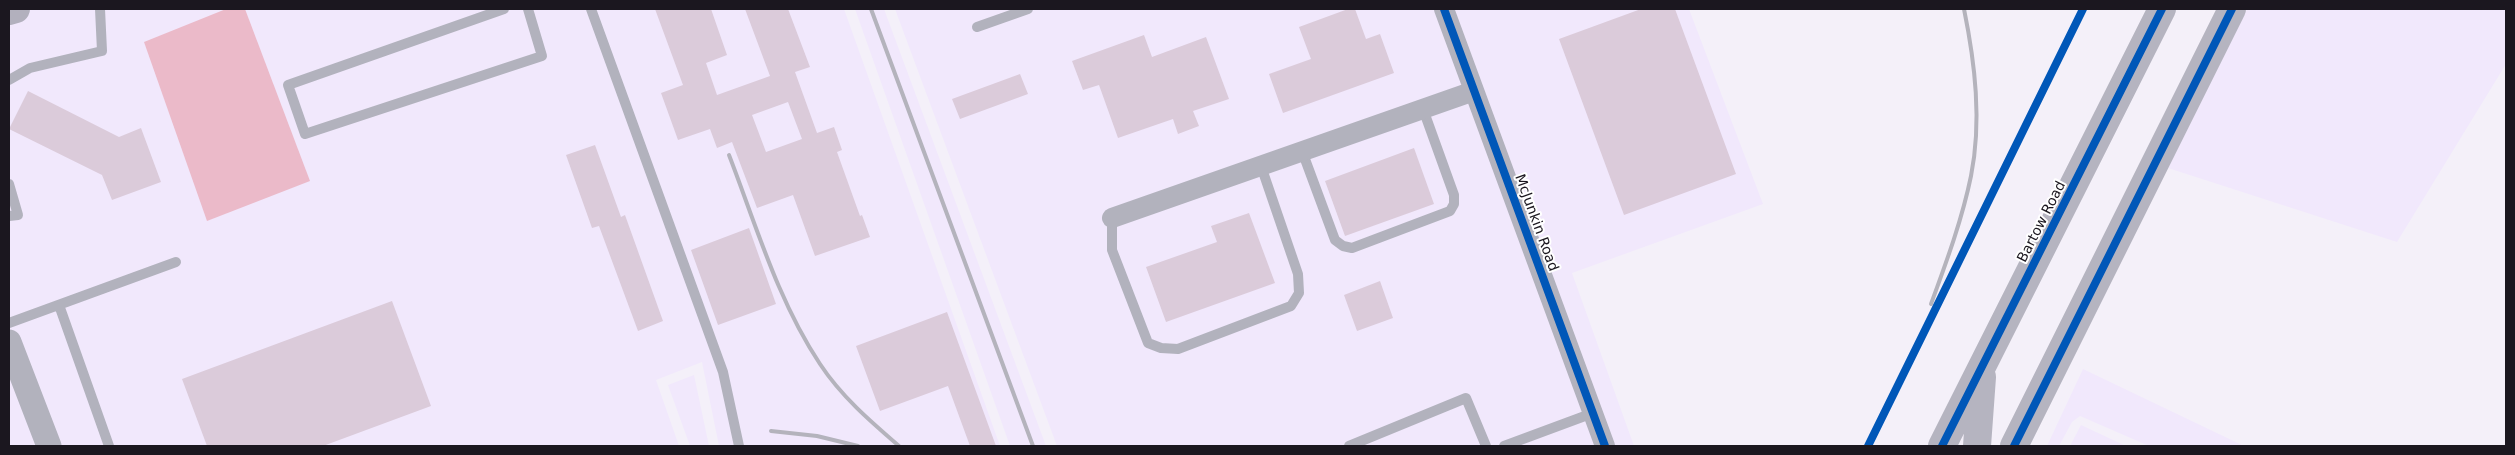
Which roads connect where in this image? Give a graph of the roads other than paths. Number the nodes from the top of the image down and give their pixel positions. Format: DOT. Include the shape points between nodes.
graph roads {
  1 [pos="16,9"];
  2 [pos="100,9"];
  3 [pos="504,9"];
  4 [pos="528,9"];
  5 [pos="592,9"];
  6 [pos="1028,9"];
  7 [pos="1444,9"];
  8 [pos="2162,9"];
  9 [pos="2232,9"];
  10 [pos="9,11"];
  11 [pos="977,27"];
  12 [pos="9,80"];
  13 [pos="1474,91"];
  14 [pos="1423,109"];
  15 [pos="1302,151"];
  16 [pos="1261,166"];
  17 [pos="9,184"];
  18 [pos="9,216"];
  19 [pos="1112,218"];
  20 [pos="176,262"];
  21 [pos="59,305"];
  22 [pos="9,323"];
  23 [pos="9,342"];
  24 [pos="1983,366"];
  25 [pos="1593,413"];
  26 [pos="49,446"];
  27 [pos="109,446"];
  28 [pos="739,446"];
  29 [pos="1349,446"];
  30 [pos="1486,446"];
  31 [pos="1504,446"];
  32 [pos="1605,446"];
  33 [pos="1942,446"];
  34 [pos="1977,446"];
  35 [pos="2014,446"];
  1 -- 10 [label="main road"];
  2 -- 12 [label="lane" via="102,51 30,68"];
  3 -- 4 [label="lane" via="288,84 305,134 542,56"];
  5 -- 28 [label="lane" via="723,372"];
  6 -- 11 [label="lane"];
  7 -- 13 [label="street, McJunkin Road"];
  8 -- 24 [label="main road, Bartow Road"];
  9 -- 35 [label="main road"];
  13 -- 14 [label="street"];
  13 -- 25 [label="street, McJunkin Road"];
  14 -- 15 [label="street"];
  14 -- 15 [label="lane" via="1454,194 1454,204 1450,210 1352,248 1335,240"];
  15 -- 16 [label="street"];
  16 -- 19 [label="street"];
  16 -- 19 [label="lane" via="1298,274 1299,293 1291,306 1178,349 1148,343 1112,250"];
  17 -- 18 [label="lane" via="18,215"];
  20 -- 21 [label="lane"];
  21 -- 22 [label="lane"];
  21 -- 27 [label="lane"];
  23 -- 26 [label="street" via="21,385"];
  24 -- 33 [label="main road, Bartow Road"];
  24 -- 34 [label="main road"];
  25 -- 31 [label="lane"];
  25 -- 32 [label="street, McJunkin Road"];
  29 -- 30 [label="lane" via="1466,398"];
}
